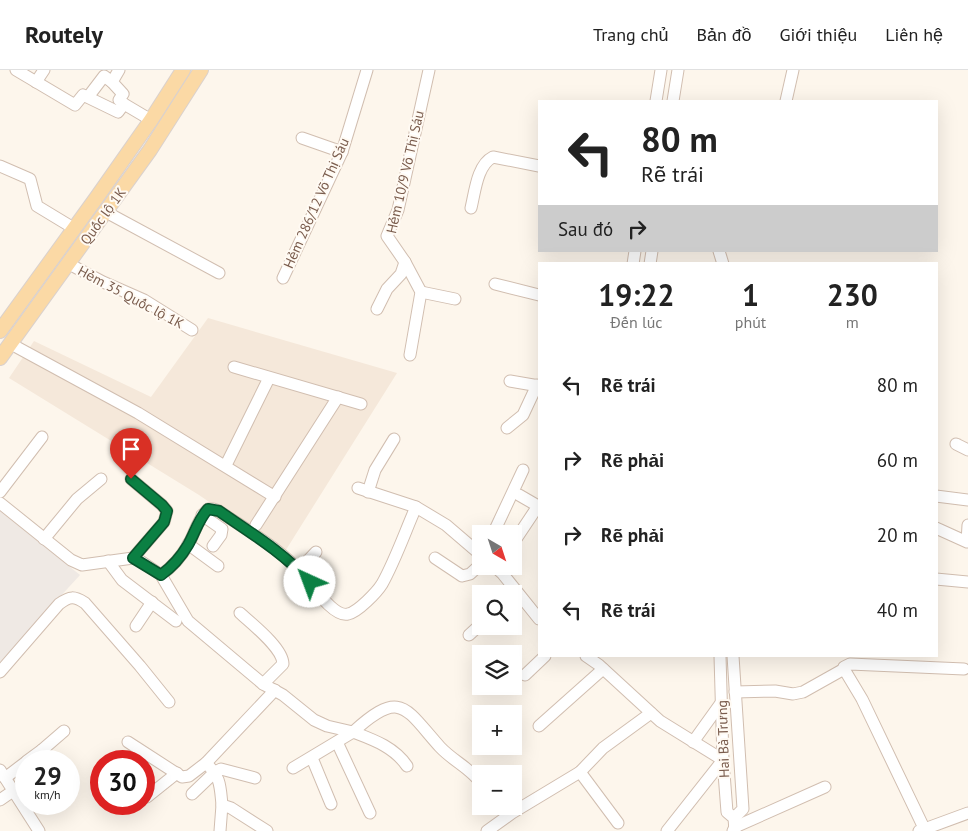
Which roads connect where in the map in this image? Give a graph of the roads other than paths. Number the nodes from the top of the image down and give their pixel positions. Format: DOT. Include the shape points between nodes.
graph roads {
  1 [pos="16,70"];
  2 [pos="44,70"];
  3 [pos="119,70"];
  4 [pos="183,70"];
  5 [pos="201,70"];
  6 [pos="367,70"];
  7 [pos="429,70"];
  8 [pos="661,70"];
  9 [pos="678,70"];
  10 [pos="793,70"];
  11 [pos="36,82"];
  12 [pos="112,82"];
  13 [pos="88,97"];
  14 [pos="656,100"];
  15 [pos="673,100"];
  16 [pos="786,100"];
  17 [pos="124,104"];
  18 [pos="151,120"];
  19 [pos="302,138"];
  20 [pos="342,152"];
  21 [pos="0,166"];
  22 [pos="538,166"];
  23 [pos="471,208"];
  24 [pos="106,212"];
  25 [pos="75,229"];
  26 [pos="405,262"];
  27 [pos="69,264"];
  28 [pos="219,273"];
  29 [pos="283,278"];
  30 [pos="495,284"];
  31 [pos="421,292"];
  32 [pos="538,295"];
  33 [pos="455,299"];
  34 [pos="377,309"];
  35 [pos="3,323"];
  36 [pos="22,329"];
  37 [pos="192,330"];
  38 [pos="11,344"];
  39 [pos="410,355"];
  40 [pos="0,358"];
  41 [pos="234,367"];
  42 [pos="269,378"];
  43 [pos="510,381"];
  44 [pos="538,385"];
  45 [pos="338,397"];
  46 [pos="361,404"];
  47 [pos="507,428"];
  48 [pos="42,437"];
  49 [pos="394,439"];
  50 [pos="956,444"];
  51 [pos="968,450"];
  52 [pos="226,465"];
  53 [pos="523,470"];
  54 [pos="101,479"];
  55 [pos="131,479"];
  56 [pos="0,492"];
  57 [pos="519,495"];
  58 [pos="938,496"];
  59 [pos="275,497"];
  60 [pos="968,500"];
  61 [pos="0,503"];
  62 [pos="538,506"];
  63 [pos="416,508"];
  64 [pos="202,515"];
  65 [pos="256,525"];
  66 [pos="497,525"];
  67 [pos="968,525"];
  68 [pos="938,529"];
  69 [pos="522,530"];
  70 [pos="44,539"];
  71 [pos="188,544"];
  72 [pos="213,546"];
  73 [pos="472,547"];
  74 [pos="316,552"];
  75 [pos="133,558"];
  76 [pos="435,558"];
  77 [pos="108,561"];
  78 [pos="218,566"];
  79 [pos="299,570"];
  80 [pos="472,572"];
  81 [pos="161,575"];
  82 [pos="938,579"];
  83 [pos="968,582"];
  84 [pos="522,600"];
  85 [pos="152,602"];
  86 [pos="537,612"];
  87 [pos="240,613"];
  88 [pos="176,621"];
  89 [pos="136,626"];
  90 [pos="472,632"];
  91 [pos="469,635"];
  92 [pos="544,657"];
  93 [pos="587,657"];
  94 [pos="720,657"];
  95 [pos="733,657"];
  96 [pos="603,669"];
  97 [pos="844,669"];
  98 [pos="964,669"];
  99 [pos="0,672"];
  100 [pos="525,675"];
  101 [pos="262,684"];
  102 [pos="274,690"];
  103 [pos="735,692"];
  104 [pos="169,702"];
  105 [pos="721,702"];
  106 [pos="651,713"];
  107 [pos="539,726"];
  108 [pos="64,732"];
  109 [pos="353,732"];
  110 [pos="128,742"];
  111 [pos="336,742"];
  112 [pos="693,742"];
  113 [pos="42,750"];
  114 [pos="312,758"];
  115 [pos="723,760"];
  116 [pos="206,764"];
  117 [pos="407,766"];
  118 [pos="15,768"];
  119 [pos="293,768"];
  120 [pos="215,772"];
  121 [pos="472,772"];
  122 [pos="580,772"];
  123 [pos="177,773"];
  124 [pos="2,774"];
  125 [pos="255,778"];
  126 [pos="825,787"];
  127 [pos="13,791"];
  128 [pos="155,791"];
  129 [pos="192,794"];
  130 [pos="0,800"];
  131 [pos="522,803"];
  132 [pos="332,804"];
  133 [pos="222,805"];
  134 [pos="370,813"];
  135 [pos="968,813"];
  136 [pos="504,815"];
  137 [pos="618,823"];
  138 [pos="734,827"];
  139 [pos="922,830"];
  140 [pos="39,831"];
  141 [pos="220,831"];
  142 [pos="267,831"];
  143 [pos="487,831"];
  144 [pos="667,831"];
  1 -- 11 [label="street"];
  2 -- 11 [label="street"];
  3 -- 12 [label="street"];
  4 -- 18 [label="main road, Quốc lộ 1K"];
  5 -- 24 [label="main road, Quốc lộ 1K"];
  6 -- 20 [label="street, Hẻm 286/12 Võ Thị Sáu"];
  7 -- 26 [label="street, Hẻm 10/9 Võ Thị Sáu" via="398,210 387,236"];
  8 -- 14 [label="street"];
  9 -- 15 [label="street"];
  10 -- 16 [label="street"];
  11 -- 13 [label="street" via="75,105 83,95"];
  12 -- 13 [label="street" via="104,76"];
  12 -- 17 [label="street" via="123,94 119,100"];
  13 -- 17 [label="street" via="118,112"];
  17 -- 18 [label="street"];
  18 -- 25 [label="main road, Quốc lộ 1K"];
  19 -- 20 [label="street"];
  20 -- 29 [label="street, Hẻm 286/12 Võ Thị Sáu"];
  21 -- 25 [label="street" via="30,179 36,206"];
  22 -- 23 [label="street" via="493,157 488,160 482,166"];
  24 -- 27 [label="main road, Quốc lộ 1K"];
  24 -- 28 [label="street"];
  25 -- 35 [label="main road, Quốc lộ 1K"];
  26 -- 31 [label="street, Hẻm 10/9 Võ Thị Sáu"];
  26 -- 34 [label="street" via="401,274 387,289"];
  27 -- 36 [label="main road, Quốc lộ 1K"];
  27 -- 37 [label="street, Hẻm 35 Quốc lộ 1K" via="144,300"];
  30 -- 32 [label="street"];
  31 -- 33 [label="street"];
  31 -- 39 [label="street"];
  35 -- 36 [label="street"];
  36 -- 38 [label="main road, Quốc lộ 1K"];
  38 -- 40 [label="main road, Quốc lộ 1K"];
  38 -- 52 [label="street" via="138,412"];
  41 -- 42 [label="street"];
  42 -- 45 [label="street"];
  42 -- 52 [label="street"];
  43 -- 44 [label="street"];
  44 -- 47 [label="street" via="523,415"];
  45 -- 46 [label="street"];
  45 -- 59 [label="street"];
  48 -- 56 [label="street"];
  49 -- 63 [label="street" via="363,490"];
  50 -- 51 [label="street"];
  52 -- 59 [label="street"];
  53 -- 66 [label="street"];
  54 -- 70 [label="street" via="77,499"];
  55 -- 75 [label="street" via="167,511 164,522"];
  57 -- 62 [label="street"];
  58 -- 60 [label="street"];
  59 -- 65 [label="street"];
  61 -- 70 [label="street"];
  62 -- 69 [label="street"];
  63 -- 73 [label="street" via="446,525"];
  63 -- 79 [label="street" via="381,585 348,614 341,614 331,607"];
  64 -- 71 [label="street"];
  64 -- 72 [label="street" via="222,529"];
  64 -- 79 [label="street" via="208,509 219,511 279,552"];
  67 -- 68 [label="street" via="967,542"];
  70 -- 77 [label="street" via="82,565"];
  71 -- 78 [label="street"];
  71 -- 81 [label="street" via="177,562"];
  74 -- 79 [label="street"];
  75 -- 77 [label="street"];
  75 -- 81 [label="street"];
  76 -- 80 [label="street" via="462,576"];
  77 -- 85 [label="street" via="122,580"];
  81 -- 101 [label="street" via="188,621"];
  82 -- 83 [label="street"];
  84 -- 86 [label="street"];
  85 -- 88 [label="street"];
  85 -- 89 [label="street"];
  87 -- 101 [label="street" via="283,658 283,664"];
  90 -- 91 [label="street"];
  92 -- 100 [label="street"];
  93 -- 96 [label="street"];
  94 -- 105 [label="street, Hai Bà Trưng"];
  95 -- 103 [label="street, Hai Bà Trưng"];
  96 -- 106 [label="street"];
  96 -- 107 [label="street"];
  97 -- 98 [label="street" via="846,664"];
  97 -- 103 [label="street" via="803,692"];
  97 -- 139 [label="street" via="862,699"];
  99 -- 104 [label="street" via="59,604 75,597 85,603"];
  101 -- 102 [label="street"];
  102 -- 109 [label="street" via="314,720"];
  102 -- 116 [label="street"];
  103 -- 138 [label="street, Hai Bà Trưng" via="743,809"];
  105 -- 112 [label="street"];
  105 -- 115 [label="street, Hai Bà Trưng"];
  106 -- 112 [label="street"];
  106 -- 122 [label="street" via="603,748"];
  108 -- 113 [label="street"];
  109 -- 111 [label="street"];
  109 -- 117 [label="street" via="384,744"];
  109 -- 121 [label="street" via="384,708 405,709 441,748"];
  110 -- 123 [label="street"];
  111 -- 114 [label="street"];
  111 -- 134 [label="street"];
  112 -- 115 [label="street"];
  114 -- 119 [label="street"];
  114 -- 132 [label="street"];
  115 -- 138 [label="street, Hai Bà Trưng" via="726,812"];
  115 -- 144 [label="street"];
  116 -- 120 [label="street"];
  116 -- 123 [label="street" via="189,776 182,777"];
  118 -- 124 [label="street"];
  120 -- 125 [label="street" via="224,769"];
  120 -- 129 [label="street"];
  120 -- 133 [label="street"];
  122 -- 131 [label="street"];
  122 -- 137 [label="street"];
  123 -- 128 [label="street"];
  124 -- 127 [label="street"];
  126 -- 138 [label="street"];
  127 -- 130 [label="street"];
  127 -- 140 [label="street"];
  133 -- 141 [label="street"];
  133 -- 142 [label="street"];
  135 -- 139 [label="street"];
  136 -- 143 [label="street"];
}
